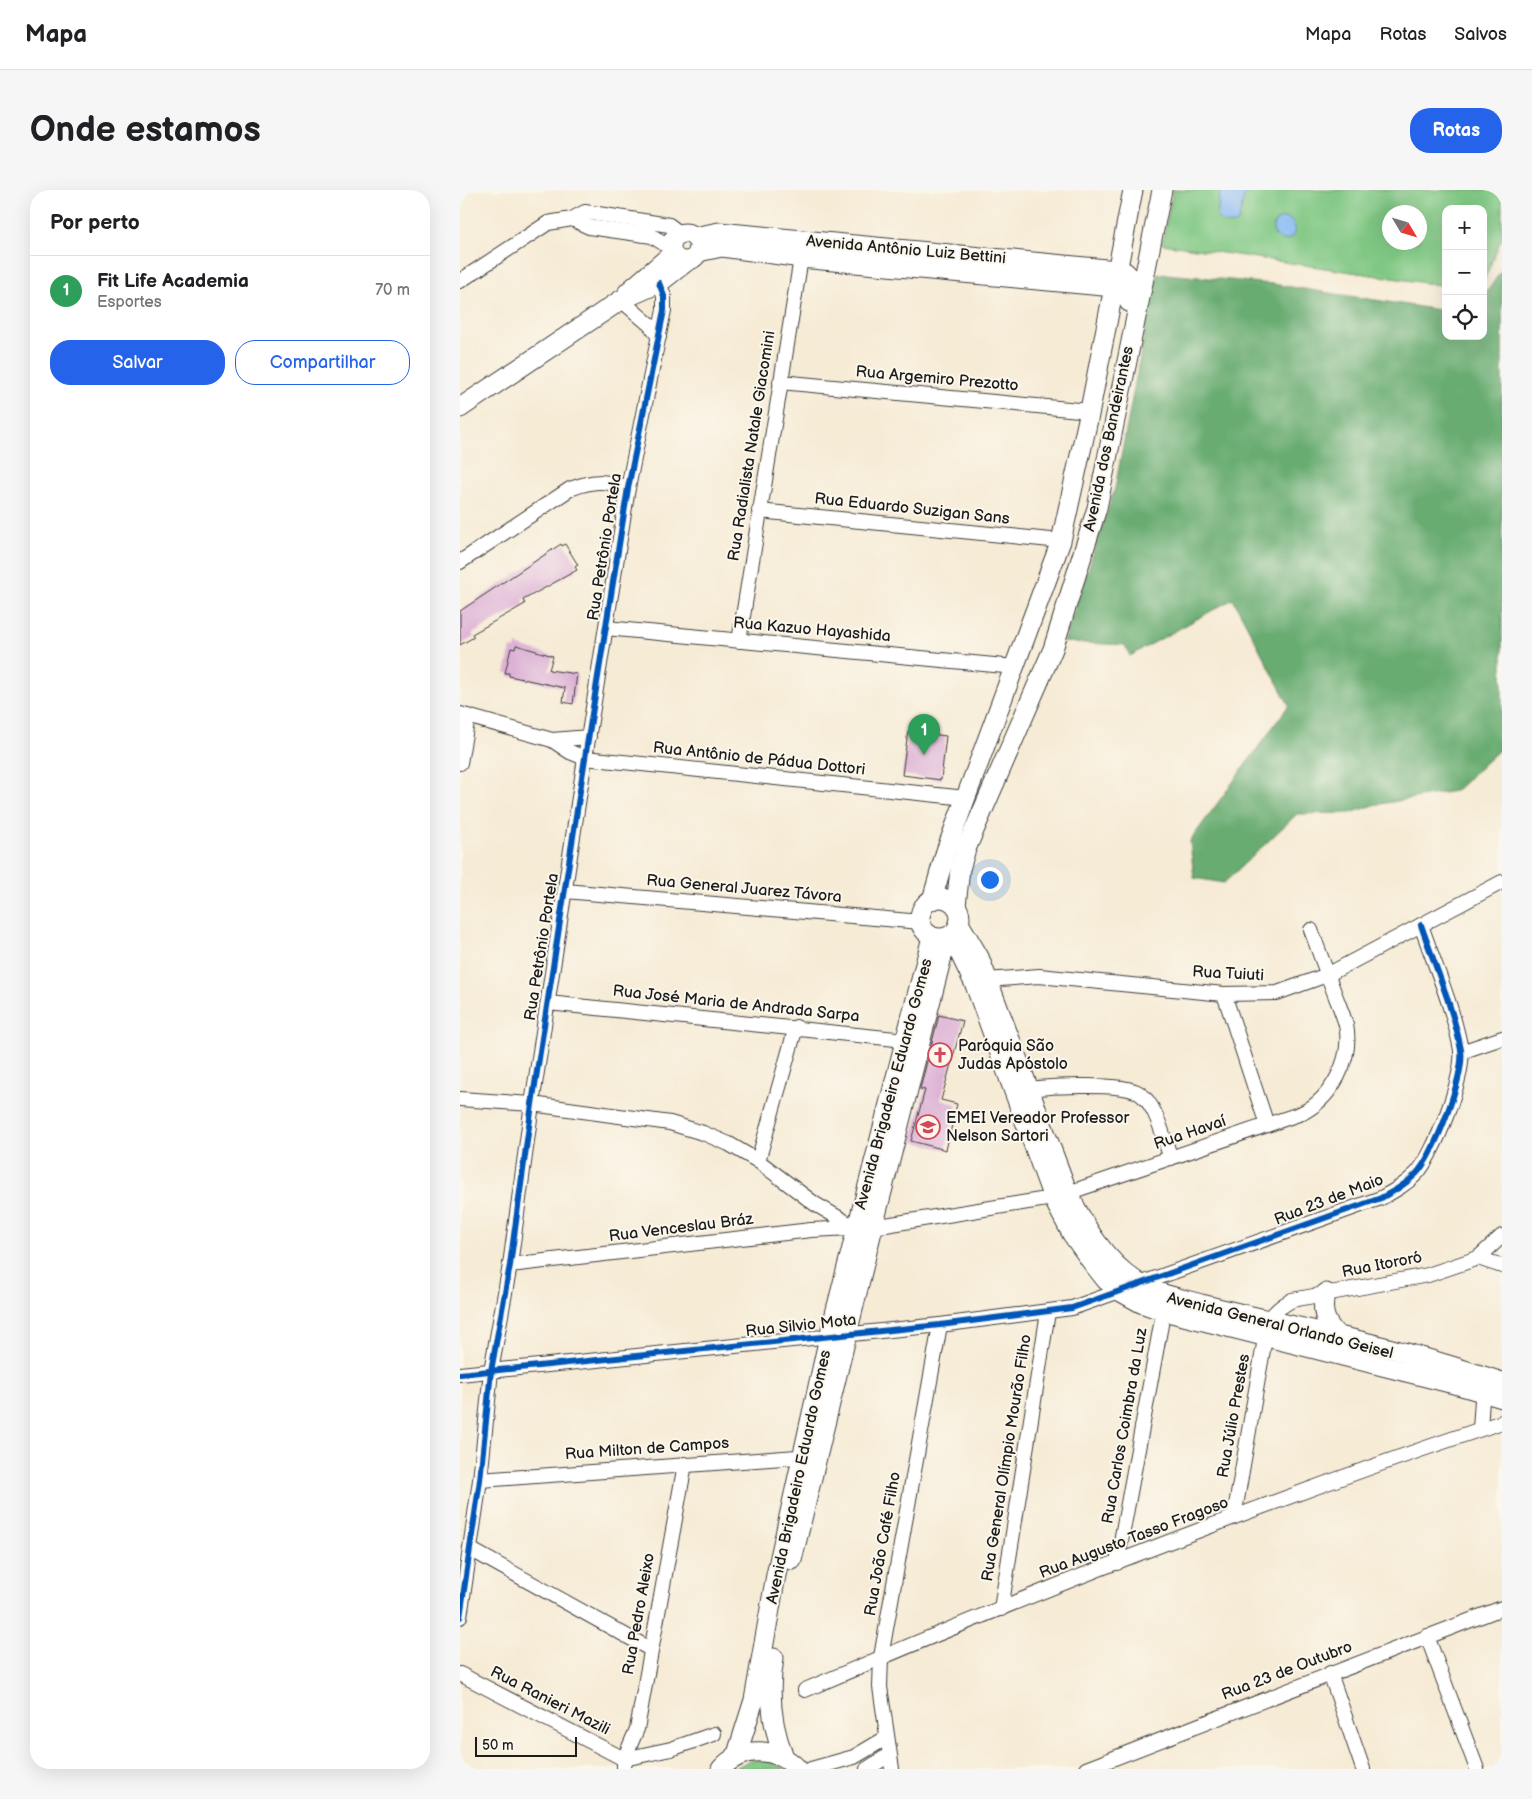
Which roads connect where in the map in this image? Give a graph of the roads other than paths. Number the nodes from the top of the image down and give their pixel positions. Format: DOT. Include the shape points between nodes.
graph roads {
  1 [pos="1133,190"];
  2 [pos="1162,190"];
  3 [pos="684,248"];
  4 [pos="801,258"];
  5 [pos="1116,279"];
  6 [pos="460,281"];
  7 [pos="659,283"];
  8 [pos="621,300"];
  9 [pos="659,337"];
  10 [pos="780,382"];
  11 [pos="1119,395"];
  12 [pos="460,408"];
  13 [pos="1090,412"];
  14 [pos="628,488"];
  15 [pos="759,511"];
  16 [pos="1062,541"];
  17 [pos="460,562"];
  18 [pos="606,628"];
  19 [pos="739,640"];
  20 [pos="1015,667"];
  21 [pos="464,715"];
  22 [pos="589,736"];
  23 [pos="552,740"];
  24 [pos="585,758"];
  25 [pos="460,763"];
  26 [pos="966,798"];
  27 [pos="1502,882"];
  28 [pos="565,891"];
  29 [pos="932,900"];
  30 [pos="921,922"];
  31 [pos="1422,925"];
  32 [pos="949,928"];
  33 [pos="1312,930"];
  34 [pos="1327,975"];
  35 [pos="987,980"];
  36 [pos="1224,994"];
  37 [pos="548,1003"];
  38 [pos="796,1027"];
  39 [pos="1502,1038"];
  40 [pos="913,1040"];
  41 [pos="1461,1052"];
  42 [pos="1021,1090"];
  43 [pos="460,1099"];
  44 [pos="532,1104"];
  45 [pos="1267,1125"];
  46 [pos="1171,1158"];
  47 [pos="758,1161"];
  48 [pos="1061,1195"];
  49 [pos="815,1204"];
  50 [pos="865,1228"];
  51 [pos="811,1230"];
  52 [pos="1502,1236"];
  53 [pos="1478,1258"];
  54 [pos="510,1265"];
  55 [pos="1502,1266"];
  56 [pos="1139,1283"];
  57 [pos="1121,1292"];
  58 [pos="1326,1293"];
  59 [pos="1166,1303"];
  60 [pos="1048,1312"];
  61 [pos="940,1325"];
  62 [pos="1267,1329"];
  63 [pos="838,1336"];
  64 [pos="1336,1336"];
  65 [pos="491,1371"];
  66 [pos="460,1374"];
  67 [pos="1489,1383"];
  68 [pos="1502,1398"];
  69 [pos="1502,1422"];
  70 [pos="1480,1429"];
  71 [pos="809,1456"];
  72 [pos="685,1464"];
  73 [pos="480,1480"];
  74 [pos="1234,1517"];
  75 [pos="470,1549"];
  76 [pos="1117,1563"];
  77 [pos="1001,1608"];
  78 [pos="1502,1608"];
  79 [pos="460,1618"];
  80 [pos="1427,1636"];
  81 [pos="650,1649"];
  82 [pos="881,1658"];
  83 [pos="1330,1673"];
  84 [pos="460,1674"];
  85 [pos="805,1690"];
  86 [pos="714,1734"];
  87 [pos="886,1738"];
  88 [pos="736,1757"];
  89 [pos="890,1762"];
  90 [pos="791,1763"];
  91 [pos="624,1764"];
  92 [pos="1108,1764"];
  93 [pos="721,1769"];
  94 [pos="811,1769"];
  95 [pos="867,1769"];
  96 [pos="1086,1769"];
  97 [pos="1363,1769"];
  98 [pos="1477,1769"];
  1 -- 5 [label="main road, Avenida dos Bandeirantes"];
  2 -- 11 [label="main road, Avenida dos Bandeirantes"];
  3 -- 4 [label="main road, Avenida Antônio Luiz Bettini" via="722,247"];
  3 -- 5 [label="main road, Avenida Antônio Luiz Bettini" via="719,232"];
  3 -- 6 [label="street" via="669,225 585,212 572,219 548,223"];
  3 -- 7 [label="main road"];
  3 -- 8 [label="main road" via="632,287"];
  4 -- 5 [label="main road, Avenida Antônio Luiz Bettini"];
  4 -- 10 [label="street, Rua Radialista Natale Giacomini"];
  5 -- 11 [label="main road" via="1129,275 1132,283 1119,356"];
  5 -- 13 [label="main road, Avenida dos Bandeirantes"];
  7 -- 8 [label="main road"];
  7 -- 9 [label="street, Rua Petrônio Portela" via="664,296 664,310"];
  8 -- 9 [label="street"];
  8 -- 12 [label="main road"];
  9 -- 14 [label="street, Rua Petrônio Portela"];
  10 -- 13 [label="street, Rua Argemiro Prezotto"];
  10 -- 15 [label="street, Rua Radialista Natale Giacomini"];
  11 -- 32 [label="main road, Avenida dos Bandeirantes" via="1097,508 1053,649 966,849"];
  13 -- 16 [label="main road, Avenida dos Bandeirantes"];
  14 -- 17 [label="street" via="609,482 589,482 570,488"];
  14 -- 18 [label="street, Rua Petrônio Portela"];
  15 -- 16 [label="street, Rua Eduardo Suzigan Sans"];
  15 -- 19 [label="street, Rua Radialista Natale Giacomini"];
  16 -- 20 [label="main road, Avenida dos Bandeirantes"];
  18 -- 19 [label="street, Rua Kazuo Hayashida"];
  18 -- 22 [label="street, Rua Petrônio Portela"];
  19 -- 20 [label="street, Rua Kazuo Hayashida"];
  20 -- 26 [label="main road, Avenida dos Bandeirantes"];
  21 -- 23 [label="street, Rua Antônio de Pádua Dottori"];
  21 -- 25 [label="street"];
  22 -- 23 [label="street, Rua Antônio de Pádua Dottori"];
  22 -- 24 [label="street, Rua Petrônio Portela"];
  23 -- 24 [label="street, Rua Antônio de Pádua Dottori"];
  24 -- 26 [label="street, Rua Antônio de Pádua Dottori"];
  24 -- 28 [label="street, Rua Petrônio Portela"];
  26 -- 29 [label="main road, Avenida dos Bandeirantes"];
  27 -- 31 [label="street, Rua Tuiuti"];
  28 -- 30 [label="street, Rua General Juarez Távora"];
  28 -- 37 [label="street, Rua Petrônio Portela"];
  29 -- 30 [label="main road, Avenida dos Bandeirantes" via="923,909"];
  29 -- 32 [label="main road" via="945,899"];
  30 -- 32 [label="main road" via="923,928"];
  31 -- 34 [label="street, Rua Tuiuti"];
  31 -- 41 [label="street, Rua 23 de Maio" via="1453,1017"];
  32 -- 35 [label="main road, Avenida General Orlando Geisel" via="979,958"];
  32 -- 40 [label="main road, Avenida Brigadeiro Eduardo Gomes"];
  32 -- 42 [label="main road, Avenida General Orlando Geisel"];
  33 -- 34 [label="street, Rua Havaí"];
  34 -- 36 [label="street, Rua Tuiuti" via="1277,993"];
  34 -- 45 [label="street, Rua Havaí" via="1346,1025 1348,1042 1336,1081 1315,1106"];
  35 -- 36 [label="street, Rua Tuiuti" via="1039,976"];
  35 -- 42 [label="main road, Avenida General Orlando Geisel"];
  36 -- 45 [label="street"];
  37 -- 38 [label="street, Rua José Maria de Andrada Sarpa"];
  37 -- 44 [label="street, Rua Petrônio Portela"];
  38 -- 40 [label="street, Rua José Maria de Andrada Sarpa"];
  38 -- 47 [label="street"];
  39 -- 41 [label="street"];
  40 -- 50 [label="main road, Avenida Brigadeiro Eduardo Gomes"];
  41 -- 56 [label="street, Rua 23 de Maio" via="1456,1082 1438,1137 1417,1173 1401,1187 1381,1198"];
  42 -- 46 [label="street" via="1119,1087 1138,1092 1151,1106"];
  42 -- 48 [label="main road, Avenida General Orlando Geisel"];
  43 -- 44 [label="street"];
  44 -- 47 [label="street" via="670,1123 729,1144"];
  44 -- 54 [label="street, Rua Petrônio Portela"];
  45 -- 46 [label="street, Rua Havaí"];
  46 -- 48 [label="street, Rua Havaí"];
  47 -- 49 [label="street"];
  48 -- 50 [label="street, Rua Havaí"];
  48 -- 56 [label="main road, Avenida General Orlando Geisel" via="1103,1252"];
  48 -- 57 [label="main road, Avenida General Orlando Geisel" via="1072,1234 1090,1262"];
  49 -- 50 [label="street"];
  49 -- 51 [label="street" via="816,1218"];
  50 -- 51 [label="street, Rua Venceslau Bráz"];
  50 -- 63 [label="main road, Avenida Brigadeiro Eduardo Gomes"];
  51 -- 54 [label="street, Rua Venceslau Bráz"];
  52 -- 53 [label="street, Rua Itororó"];
  53 -- 55 [label="street"];
  53 -- 58 [label="street, Rua Itororó" via="1428,1275"];
  54 -- 65 [label="street, Rua Petrônio Portela"];
  56 -- 57 [label="street, Rua Silvio Mota"];
  56 -- 59 [label="main road, Avenida General Orlando Geisel"];
  57 -- 59 [label="main road, Avenida General Orlando Geisel" via="1141,1303"];
  57 -- 60 [label="street, Rua Silvio Mota"];
  58 -- 62 [label="street, Rua Itororó" via="1292,1300 1281,1306"];
  58 -- 64 [label="main road" via="1324,1317"];
  59 -- 62 [label="main road, Avenida General Orlando Geisel"];
  59 -- 76 [label="street, Rua Carlos Coimbra da Luz"];
  60 -- 61 [label="street, Rua Silvio Mota"];
  60 -- 77 [label="street, Rua General Olímpio Mourão Filho"];
  61 -- 63 [label="street, Rua Silvio Mota"];
  61 -- 82 [label="street, Rua João Café Filho"];
  62 -- 64 [label="main road, Avenida General Orlando Geisel"];
  62 -- 67 [label="main road, Avenida General Orlando Geisel"];
  62 -- 74 [label="street, Rua Júlio Prestes"];
  63 -- 65 [label="street, Rua Silvio Mota"];
  63 -- 71 [label="main road, Avenida Brigadeiro Eduardo Gomes"];
  64 -- 67 [label="main road, Avenida General Orlando Geisel"];
  65 -- 66 [label="street, Rua Silvio Mota"];
  65 -- 73 [label="street, Rua Petrônio Portela"];
  67 -- 68 [label="main road, Avenida General Orlando Geisel"];
  67 -- 70 [label="street"];
  69 -- 70 [label="street, Rua Augusto Tasso Fragoso"];
  70 -- 74 [label="street, Rua Augusto Tasso Fragoso"];
  71 -- 72 [label="street, Rua Milton de Campos"];
  71 -- 88 [label="main road, Avenida Brigadeiro Eduardo Gomes" via="776,1575 754,1700"];
  71 -- 90 [label="main road, Avenida Brigadeiro Eduardo Gomes" via="770,1677 770,1705 778,1743"];
  72 -- 73 [label="street, Rua Milton de Campos"];
  72 -- 81 [label="street, Rua Pedro Aleixo"];
  73 -- 75 [label="street, Rua Petrônio Portela"];
  74 -- 76 [label="street, Rua Augusto Tasso Fragoso"];
  75 -- 79 [label="street, Rua Petrônio Portela"];
  75 -- 81 [label="street"];
  76 -- 77 [label="street, Rua Augusto Tasso Fragoso"];
  77 -- 82 [label="street, Rua Augusto Tasso Fragoso"];
  78 -- 80 [label="street, Rua 23 de Outubro"];
  80 -- 83 [label="street, Rua 23 de Outubro"];
  80 -- 98 [label="street"];
  81 -- 91 [label="street, Rua Pedro Aleixo" via="637,1729"];
  82 -- 85 [label="street, Rua Augusto Tasso Fragoso"];
  82 -- 87 [label="street, Rua João Café Filho" via="880,1687"];
  83 -- 92 [label="street, Rua 23 de Outubro"];
  83 -- 97 [label="street"];
  84 -- 91 [label="street, Rua Ranieri Mazili"];
  86 -- 91 [label="street"];
  87 -- 89 [label="street, Rua João Café Filho"];
  87 -- 94 [label="street" via="854,1757"];
  88 -- 90 [label="main road" via="762,1751"];
  88 -- 93 [label="main road"];
  89 -- 95 [label="street"];
  92 -- 96 [label="street, Rua 23 de Outubro"];
}
